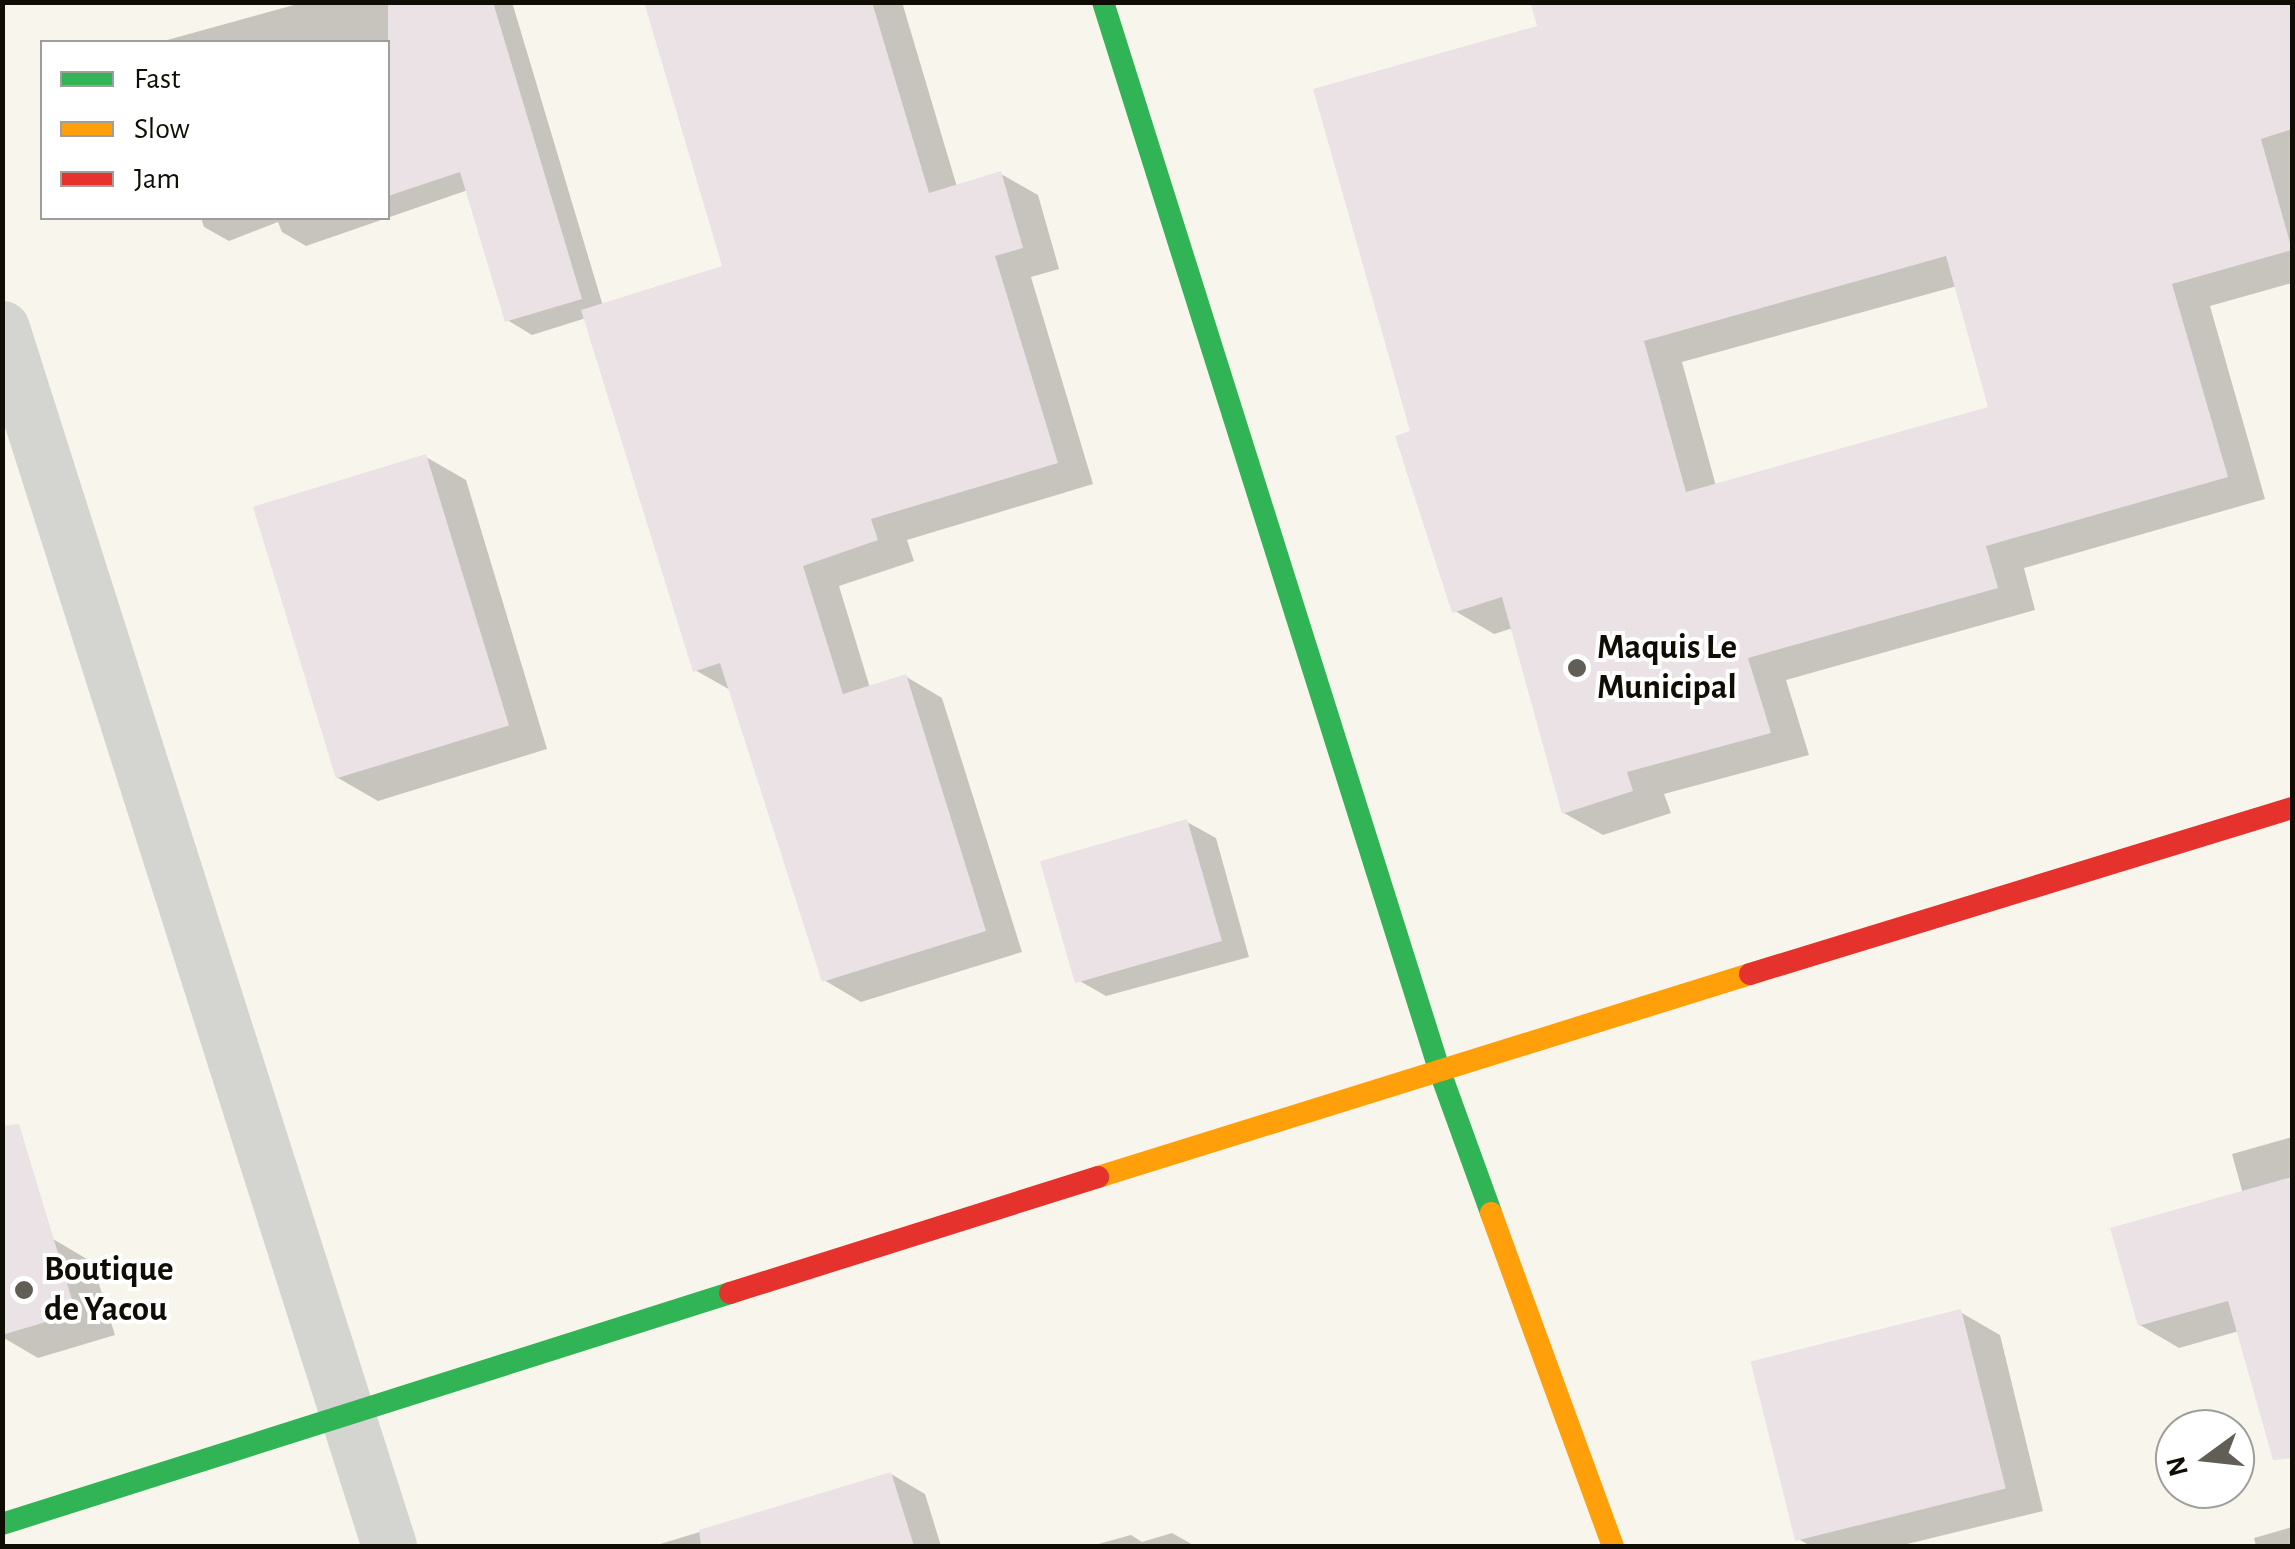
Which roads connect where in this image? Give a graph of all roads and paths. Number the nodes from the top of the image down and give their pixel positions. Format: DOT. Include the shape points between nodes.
graph roads {
  1 [pos="1103,2"];
  2 [pos="2,328"];
  3 [pos="2292,808"];
  4 [pos="1439,1068"];
  5 [pos="344,1412"];
  6 [pos="2,1524"];
  7 [pos="390,1546"];
  8 [pos="1614,1546"];
  1 -- 4 [label="street"];
  2 -- 5 [label="street"];
  3 -- 4 [label="street"];
  4 -- 5 [label="street"];
  4 -- 8 [label="street"];
  5 -- 6 [label="street"];
  5 -- 7 [label="street"];
}
